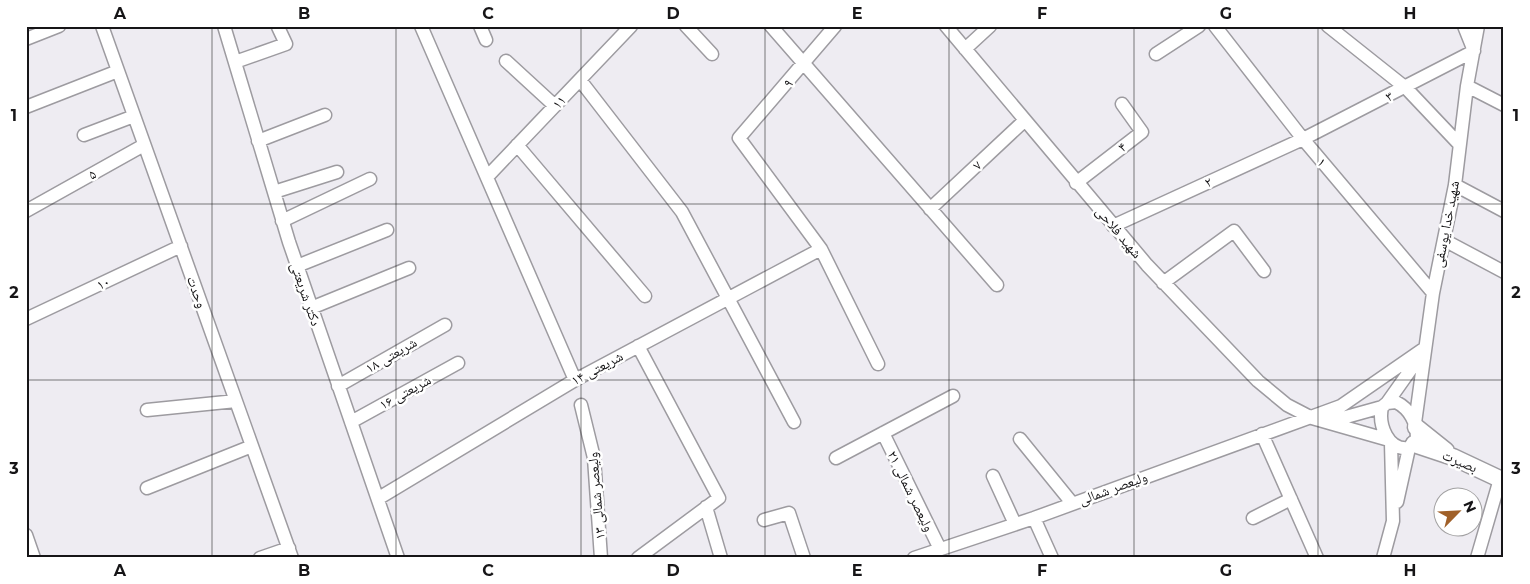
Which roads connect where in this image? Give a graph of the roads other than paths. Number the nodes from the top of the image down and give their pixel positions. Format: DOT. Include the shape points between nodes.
graph roads {
  1 [pos="59,26"];
  2 [pos="102,26"];
  3 [pos="224,26"];
  4 [pos="280,26"];
  5 [pos="421,26"];
  6 [pos="480,26"];
  7 [pos="686,26"];
  8 [pos="771,26"];
  9 [pos="835,26"];
  10 [pos="946,26"];
  11 [pos="990,26"];
  12 [pos="1199,26"];
  13 [pos="1215,26"];
  14 [pos="1328,26"];
  15 [pos="1464,26"];
  16 [pos="1478,26"];
  17 [pos="623,29"];
  18 [pos="26,39"];
  19 [pos="486,40"];
  20 [pos="965,49"];
  21 [pos="1474,50"];
  22 [pos="712,54"];
  23 [pos="1156,54"];
  24 [pos="506,60"];
  25 [pos="235,62"];
  26 [pos="804,64"];
  27 [pos="118,71"];
  28 [pos="580,80"];
  29 [pos="1467,86"];
  30 [pos="1406,88"];
  31 [pos="1122,104"];
  32 [pos="1504,105"];
  33 [pos="555,106"];
  34 [pos="26,107"];
  35 [pos="325,115"];
  36 [pos="134,116"];
  37 [pos="1024,121"];
  38 [pos="84,135"];
  39 [pos="1303,139"];
  40 [pos="258,141"];
  41 [pos="1459,144"];
  42 [pos="144,145"];
  43 [pos="517,146"];
  44 [pos="337,172"];
  45 [pos="486,177"];
  46 [pos="370,179"];
  47 [pos="1076,183"];
  48 [pos="1454,185"];
  49 [pos="274,192"];
  50 [pos="930,209"];
  51 [pos="26,211"];
  52 [pos="1504,211"];
  53 [pos="282,221"];
  54 [pos="1113,226"];
  55 [pos="387,230"];
  56 [pos="1444,240"];
  57 [pos="181,246"];
  58 [pos="820,249"];
  59 [pos="297,266"];
  60 [pos="409,268"];
  61 [pos="1264,271"];
  62 [pos="1504,272"];
  63 [pos="1163,283"];
  64 [pos="996,285"];
  65 [pos="1433,293"];
  66 [pos="645,296"];
  67 [pos="730,298"];
  68 [pos="311,308"];
  69 [pos="26,319"];
  70 [pos="445,325"];
  71 [pos="638,346"];
  72 [pos="1425,348"];
  73 [pos="458,363"];
  74 [pos="878,364"];
  75 [pos="575,380"];
  76 [pos="338,386"];
  77 [pos="952,396"];
  78 [pos="236,401"];
  79 [pos="580,405"];
  80 [pos="1384,405"];
  81 [pos="147,410"];
  82 [pos="1312,418"];
  83 [pos="351,422"];
  84 [pos="794,422"];
  85 [pos="1415,425"];
  86 [pos="883,433"];
  87 [pos="1262,434"];
  88 [pos="1020,439"];
  89 [pos="1390,441"];
  90 [pos="252,446"];
  91 [pos="1412,446"];
  92 [pos="1453,457"];
  93 [pos="836,458"];
  94 [pos="993,476"];
  95 [pos="1502,480"];
  96 [pos="147,488"];
  97 [pos="379,498"];
  98 [pos="1291,499"];
  99 [pos="1072,503"];
  100 [pos="706,507"];
  101 [pos="1034,518"];
  102 [pos="1253,518"];
  103 [pos="764,520"];
  104 [pos="1393,521"];
  105 [pos="1015,524"];
  106 [pos="26,535"];
  107 [pos="940,549"];
  108 [pos="291,553"];
  109 [pos="928,556"];
  110 [pos="34,558"];
  111 [pos="260,558"];
  112 [pos="398,558"];
  113 [pos="601,558"];
  114 [pos="638,558"];
  115 [pos="721,558"];
  116 [pos="804,558"];
  117 [pos="914,558"];
  118 [pos="1052,558"];
  119 [pos="1317,558"];
  120 [pos="1384,558"];
  121 [pos="1477,558"];
  1 -- 18 [label="street"];
  2 -- 27 [label="street, وحدت"];
  3 -- 25 [label="street, دکتر شریعتی"];
  4 -- 25 [label="street" via="286,44"];
  5 -- 45 [label="street"];
  6 -- 19 [label="street"];
  7 -- 22 [label="street"];
  8 -- 26 [label="street"];
  9 -- 26 [label="street, ۹"];
  10 -- 20 [label="street, شهید فلاحی"];
  11 -- 20 [label="street"];
  12 -- 23 [label="street"];
  13 -- 39 [label="street, ۱"];
  14 -- 30 [label="street"];
  15 -- 21 [label="street"];
  16 -- 21 [label="street, شهید خدا یوسفی"];
  17 -- 28 [label="street, ۱۱"];
  20 -- 37 [label="street, شهید فلاحی"];
  21 -- 29 [label="street, شهید خدا یوسفی"];
  21 -- 30 [label="street, ۳"];
  24 -- 33 [label="street"];
  25 -- 40 [label="street, دکتر شریعتی"];
  26 -- 50 [label="street"];
  26 -- 58 [label="street, ۹" via="739,138"];
  27 -- 34 [label="street"];
  27 -- 36 [label="street, وحدت"];
  28 -- 33 [label="street, ۱۱"];
  28 -- 67 [label="street" via="682,212"];
  29 -- 32 [label="street"];
  29 -- 41 [label="street, شهید خدا یوسفی"];
  30 -- 39 [label="street, ۳"];
  30 -- 41 [label="street"];
  31 -- 47 [label="street, ۴" via="1142,132"];
  33 -- 43 [label="street, ۱۱"];
  35 -- 40 [label="street"];
  36 -- 38 [label="street"];
  36 -- 42 [label="street, وحدت"];
  37 -- 47 [label="street, شهید فلاحی"];
  37 -- 50 [label="street, ۷"];
  39 -- 54 [label="street, ۲"];
  39 -- 65 [label="street, ۱"];
  40 -- 49 [label="street, دکتر شریعتی"];
  41 -- 48 [label="street, شهید خدا یوسفی"];
  42 -- 51 [label="street, ۵"];
  42 -- 57 [label="street, وحدت"];
  43 -- 45 [label="street, ۱۱"];
  43 -- 66 [label="street"];
  44 -- 49 [label="street"];
  45 -- 75 [label="street"];
  46 -- 53 [label="street"];
  47 -- 54 [label="street, شهید فلاحی"];
  48 -- 52 [label="street"];
  48 -- 56 [label="street, شهید خدا یوسفی"];
  49 -- 53 [label="street, دکتر شریعتی"];
  50 -- 64 [label="street"];
  53 -- 59 [label="street, دکتر شریعتی"];
  54 -- 63 [label="street, شهید فلاحی"];
  55 -- 59 [label="street"];
  56 -- 62 [label="street"];
  56 -- 65 [label="street, شهید خدا یوسفی"];
  57 -- 69 [label="street, ۱۰"];
  57 -- 78 [label="street, وحدت"];
  58 -- 67 [label="street, شریعتی ۱۴"];
  58 -- 74 [label="street"];
  59 -- 68 [label="street, دکتر شریعتی"];
  60 -- 68 [label="street"];
  61 -- 63 [label="street" via="1234,230"];
  63 -- 82 [label="street, شهید فلاحی" via="1258,381 1287,405"];
  65 -- 72 [label="street, شهید خدا یوسفی"];
  67 -- 71 [label="street, شریعتی ۱۴"];
  67 -- 84 [label="street"];
  68 -- 76 [label="street, دکتر شریعتی"];
  70 -- 76 [label="street, شریعتی ۱۸"];
  71 -- 75 [label="street, شریعتی ۱۴"];
  71 -- 100 [label="street" via="719,498"];
  72 -- 80 [label="street"];
  72 -- 82 [label="street" via="1341,406"];
  72 -- 85 [label="street, شهید خدا یوسفی"];
  73 -- 83 [label="street, شریعتی ۱۶"];
  75 -- 97 [label="street, شریعتی ۱۴"];
  76 -- 83 [label="street, دکتر شریعتی"];
  77 -- 86 [label="street"];
  78 -- 81 [label="street"];
  78 -- 90 [label="street, وحدت"];
  79 -- 113 [label="street, ولیعصر شمالی ۱۳" via="594,458"];
  80 -- 82 [label="street" via="1346,417"];
  80 -- 85 [label="street" via="1401,404"];
  80 -- 89 [label="street" via="1382,425"];
  82 -- 87 [label="street, ولیعصر شمالی"];
  82 -- 89 [label="street, شهید فلاحی"];
  83 -- 97 [label="street, دکتر شریعتی"];
  85 -- 91 [label="street" via="1416,438"];
  85 -- 92 [label="main road"];
  86 -- 93 [label="street"];
  86 -- 107 [label="street, ولیعصر شمالی ۲۱"];
  87 -- 98 [label="street"];
  87 -- 99 [label="street, ولیعصر شمالی"];
  88 -- 99 [label="street"];
  89 -- 91 [label="street" via="1404,449"];
  89 -- 104 [label="street"];
  90 -- 96 [label="street"];
  90 -- 108 [label="street, وحدت"];
  91 -- 92 [label="main road, بصیرت"];
  91 -- 104 [label="street"];
  92 -- 95 [label="main road, بصیرت"];
  94 -- 105 [label="street"];
  95 -- 121 [label="street"];
  97 -- 112 [label="street, دکتر شریعتی"];
  98 -- 102 [label="street"];
  98 -- 119 [label="street"];
  99 -- 101 [label="street, ولیعصر شمالی"];
  100 -- 114 [label="street"];
  100 -- 115 [label="street"];
  101 -- 105 [label="street, ولیعصر شمالی"];
  101 -- 118 [label="street"];
  103 -- 116 [label="street" via="789,513"];
  104 -- 120 [label="street"];
  105 -- 107 [label="street, ولیعصر شمالی"];
  106 -- 110 [label="street"];
  107 -- 109 [label="street, ولیعصر شمالی"];
  108 -- 111 [label="street"];
  109 -- 117 [label="street, ولیعصر شمالی"];
}
